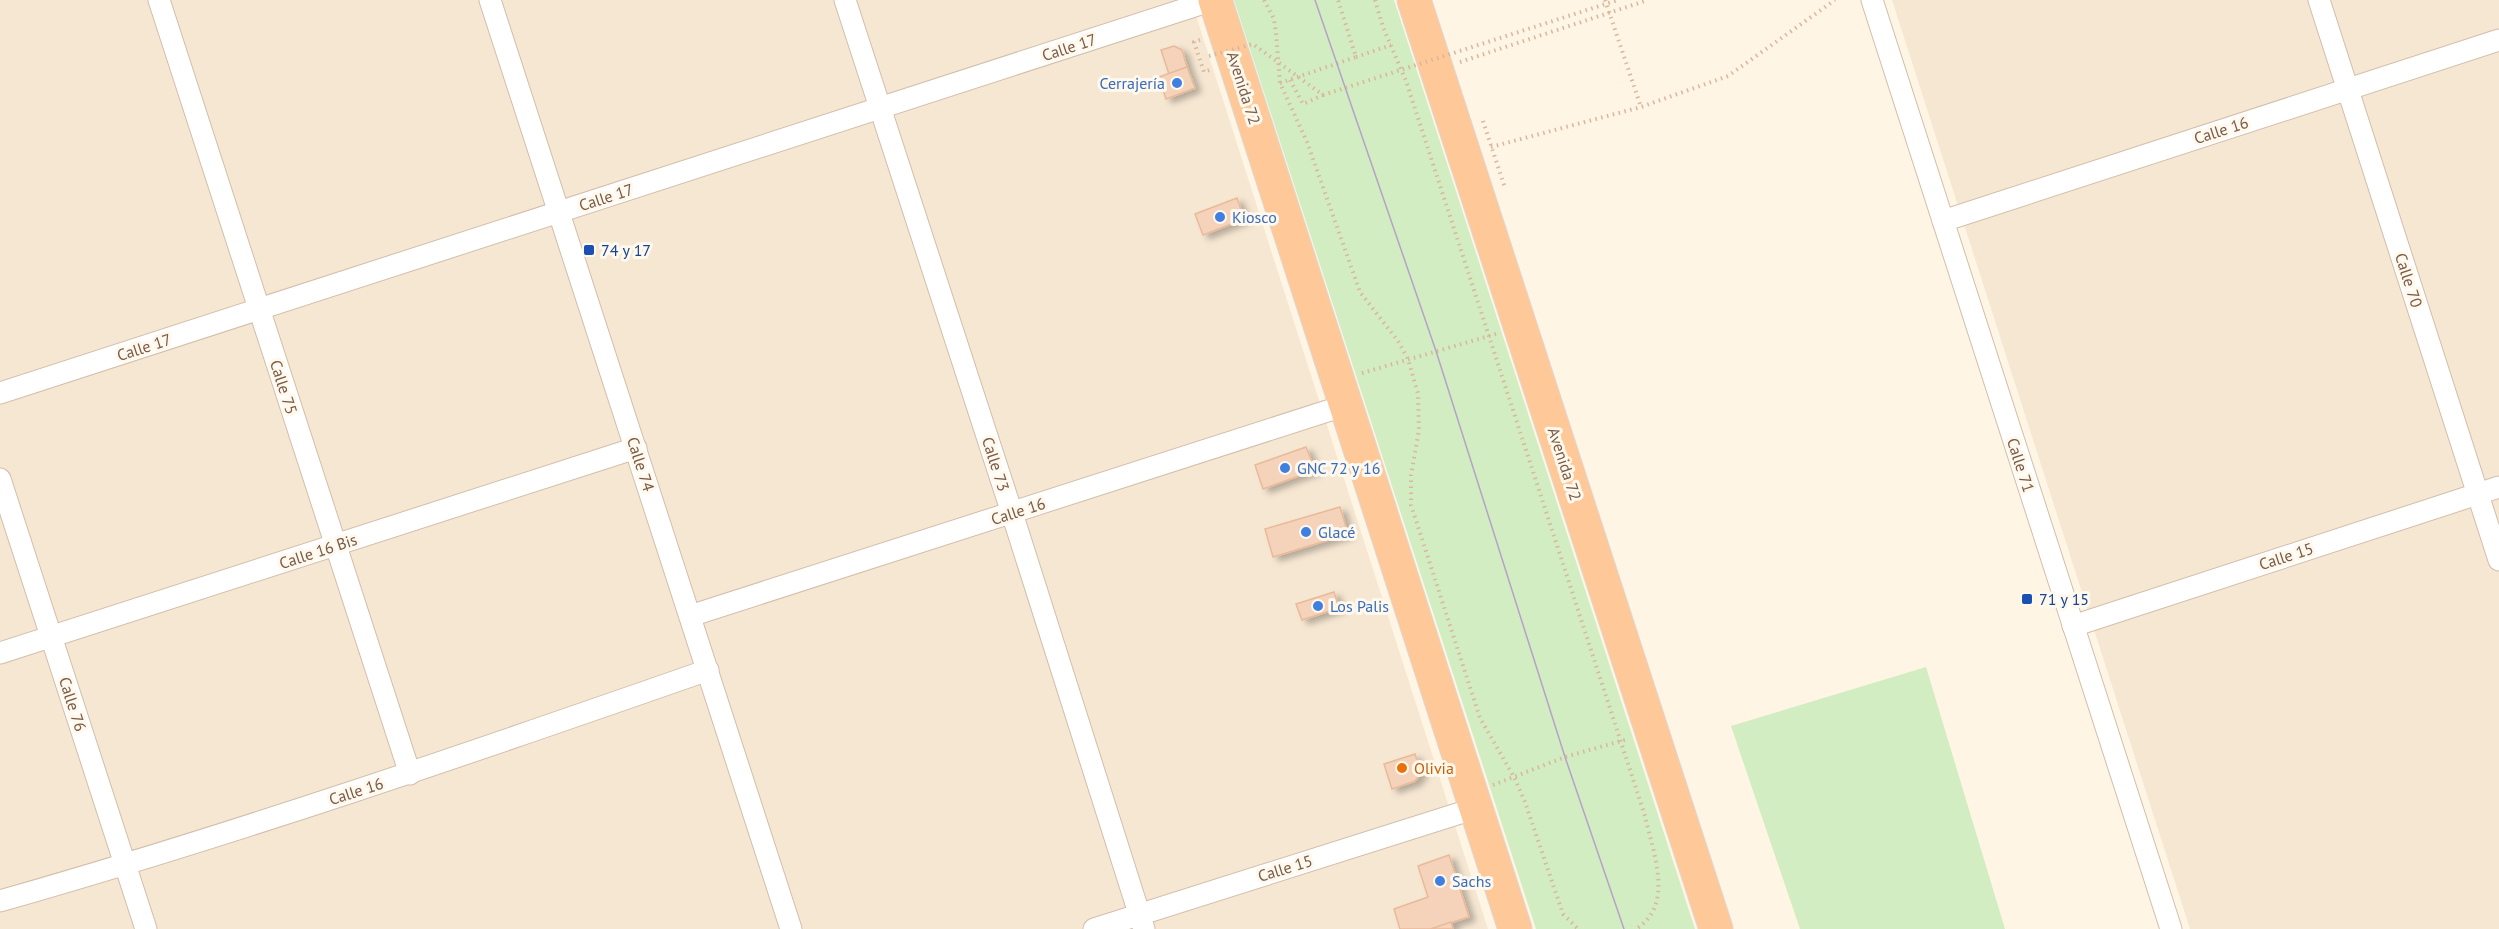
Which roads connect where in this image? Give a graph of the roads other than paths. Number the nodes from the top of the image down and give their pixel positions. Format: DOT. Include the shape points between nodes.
graph roads {
  1 [pos="159,0"];
  2 [pos="490,0"];
  3 [pos="845,0"];
  4 [pos="1214,0"];
  5 [pos="1414,0"];
  6 [pos="1872,0"];
  7 [pos="2319,0"];
  8 [pos="2499,40"];
  9 [pos="2348,89"];
  10 [pos="882,109"];
  11 [pos="559,212"];
  12 [pos="1943,221"];
  13 [pos="259,310"];
  14 [pos="1342,392"];
  15 [pos="0,393"];
  16 [pos="636,448"];
  17 [pos="0,479"];
  18 [pos="2499,487"];
  19 [pos="2478,494"];
  20 [pos="1012,513"];
  21 [pos="336,546"];
  22 [pos="2499,560"];
  23 [pos="690,616"];
  24 [pos="2073,626"];
  25 [pos="52,637"];
  26 [pos="0,653"];
  27 [pos="708,670"];
  28 [pos="410,774"];
  29 [pos="1474,801"];
  30 [pos="126,866"];
  31 [pos="0,901"];
  32 [pos="1141,922"];
  33 [pos="1714,928"];
  34 [pos="146,929"];
  35 [pos="791,929"];
  36 [pos="1094,929"];
  37 [pos="1515,929"];
  38 [pos="2171,929"];
  1 -- 13 [label="street, Calle 75"];
  2 -- 11 [label="street, Calle 74"];
  3 -- 10 [label="street, Calle 73"];
  4 -- 10 [label="street, Calle 17"];
  4 -- 14 [label="highway, Avenida 72"];
  5 -- 33 [label="highway, Avenida 72"];
  6 -- 12 [label="street, Calle 71"];
  7 -- 9 [label="street, Calle 70"];
  8 -- 9 [label="street, Calle 16"];
  9 -- 12 [label="street, Calle 16"];
  9 -- 19 [label="street, Calle 70"];
  10 -- 11 [label="street, Calle 17"];
  10 -- 20 [label="street, Calle 73"];
  11 -- 13 [label="street, Calle 17"];
  11 -- 16 [label="street, Calle 74"];
  12 -- 24 [label="street, Calle 71"];
  13 -- 15 [label="street, Calle 17"];
  13 -- 21 [label="street, Calle 75"];
  14 -- 20 [label="street, Calle 16"];
  14 -- 29 [label="highway, Avenida 72"];
  16 -- 21 [label="street, Calle 16 Bis"];
  16 -- 23 [label="street, Calle 74"];
  17 -- 25 [label="street, Calle 76"];
  18 -- 19 [label="street, Calle 15"];
  19 -- 22 [label="street, Calle 70"];
  19 -- 24 [label="street, Calle 15"];
  20 -- 23 [label="street, Calle 16"];
  20 -- 32 [label="street, Calle 73"];
  21 -- 25 [label="street, Calle 16 Bis"];
  21 -- 28 [label="street, Calle 75"];
  23 -- 27 [label="street, Calle 74"];
  24 -- 38 [label="street, Calle 71"];
  25 -- 26 [label="street, Calle 16 Bis"];
  25 -- 30 [label="street, Calle 76"];
  27 -- 28 [label="street, Calle 16"];
  27 -- 35 [label="street, Calle 74"];
  28 -- 30 [label="street, Calle 16"];
  29 -- 32 [label="street, Calle 15"];
  29 -- 37 [label="highway, Avenida 72"];
  30 -- 31 [label="street, Calle 16"];
  30 -- 34 [label="street, Calle 76"];
  32 -- 36 [label="street, Calle 15"];
}
